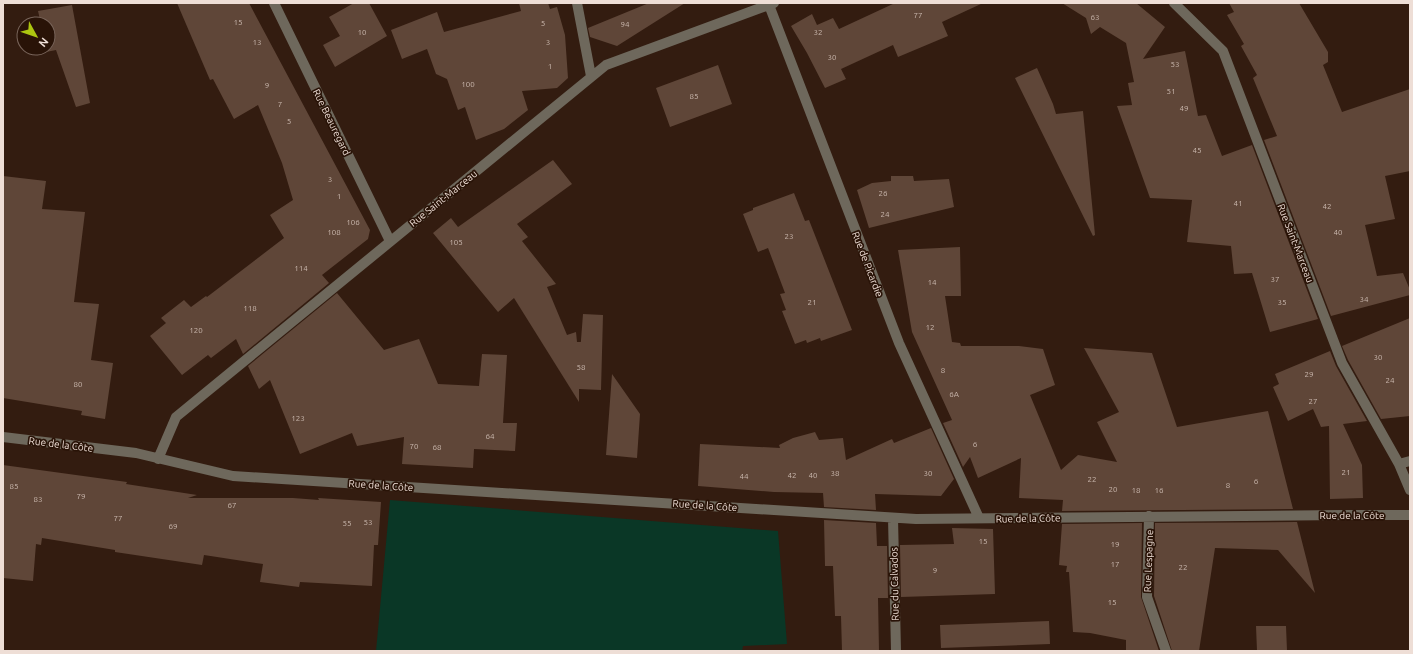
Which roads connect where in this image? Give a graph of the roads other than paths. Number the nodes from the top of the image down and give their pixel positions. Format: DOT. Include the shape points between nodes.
graph roads {
  1 [pos="274,3"];
  2 [pos="577,3"];
  3 [pos="1174,3"];
  4 [pos="771,4"];
  5 [pos="591,76"];
  6 [pos="390,242"];
  7 [pos="3,437"];
  8 [pos="158,459"];
  9 [pos="1410,461"];
  10 [pos="1399,464"];
  11 [pos="1410,490"];
  12 [pos="1410,515"];
  13 [pos="1150,516"];
  14 [pos="893,518"];
  15 [pos="978,518"];
  16 [pos="896,651"];
  17 [pos="1166,651"];
  1 -- 6 [label="street, Rue Beauregard"];
  2 -- 5 [label="street"];
  3 -- 10 [label="street, Rue Saint-Marceau" via="1223,51 1342,363"];
  4 -- 5 [label="street, Rue Saint-Marceau" via="606,64"];
  4 -- 15 [label="street, Rue de Picardie" via="899,342"];
  5 -- 6 [label="street, Rue Saint-Marceau"];
  6 -- 8 [label="street, Rue Saint-Marceau" via="176,417"];
  7 -- 8 [label="street, Rue de la Côte" via="136,453"];
  8 -- 14 [label="street, Rue de la Côte" via="233,476"];
  9 -- 10 [label="street"];
  10 -- 11 [label="street, Rue Saint-Marceau"];
  12 -- 13 [label="street, Rue de la Côte"];
  13 -- 15 [label="street, Rue de la Côte"];
  13 -- 17 [label="street, Rue Lespagne" via="1147,597"];
  14 -- 15 [label="street, Rue de la Côte"];
  14 -- 16 [label="street, Rue du Calvados"];
}
